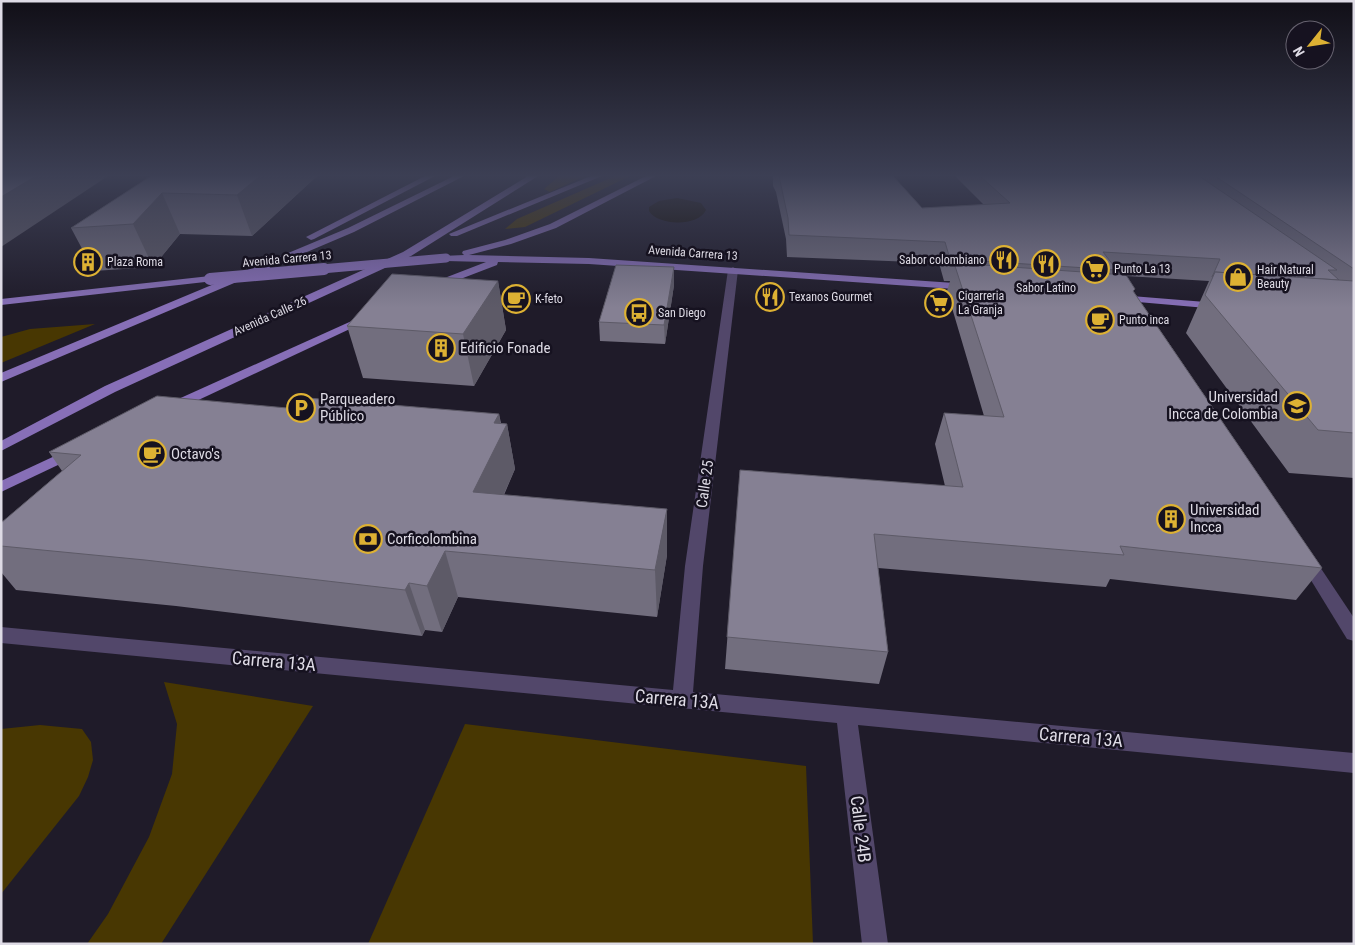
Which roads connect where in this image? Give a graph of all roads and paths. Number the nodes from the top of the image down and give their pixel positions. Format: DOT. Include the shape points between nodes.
graph roads {
  1 [pos="345,220"];
  2 [pos="372,220"];
  3 [pos="462,220"];
  4 [pos="488,220"];
  5 [pos="564,220"];
  6 [pos="407,254"];
  7 [pos="446,258"];
  8 [pos="509,258"];
  9 [pos="734,270"];
  10 [pos="976,288"];
  11 [pos="424,291"];
  12 [pos="198,295"];
  13 [pos="1104,297"];
  14 [pos="1,302"];
  15 [pos="1232,307"];
  16 [pos="381,311"];
  17 [pos="1,378"];
  18 [pos="157,414"];
  19 [pos="1,447"];
  20 [pos="80,449"];
  21 [pos="1,487"];
  22 [pos="1297,545"];
  23 [pos="1354,634"];
  24 [pos="1,635"];
  25 [pos="682,700"];
  26 [pos="846,714"];
  27 [pos="1354,763"];
  28 [pos="875,944"];
  1 -- 12 [label="main road"];
  2 -- 12 [label="main road"];
  3 -- 6 [label="main road, Avenida Calle 26"];
  4 -- 6 [label="main road"];
  5 -- 7 [label="main road" via="508,242"];
  6 -- 19 [label="main road, Avenida Calle 26" via="110,389"];
  7 -- 8 [label="main road, Avenida Carrera 13"];
  7 -- 14 [label="main road, Avenida Carrera 13, bridge"];
  8 -- 9 [label="main road, Avenida Carrera 13"];
  8 -- 11 [label="main road" via="478,267"];
  9 -- 10 [label="main road, Avenida Carrera 13"];
  9 -- 25 [label="street, Calle 25" via="694,566"];
  12 -- 17 [label="main road"];
  13 -- 15 [label="main road"];
  16 -- 18 [label="main road"];
  20 -- 21 [label="main road"];
  22 -- 23 [label="street"];
  24 -- 25 [label="street, Carrera 13A"];
  25 -- 26 [label="street, Carrera 13A"];
  26 -- 27 [label="street, Carrera 13A"];
  26 -- 28 [label="street, Calle 24B"];
}
